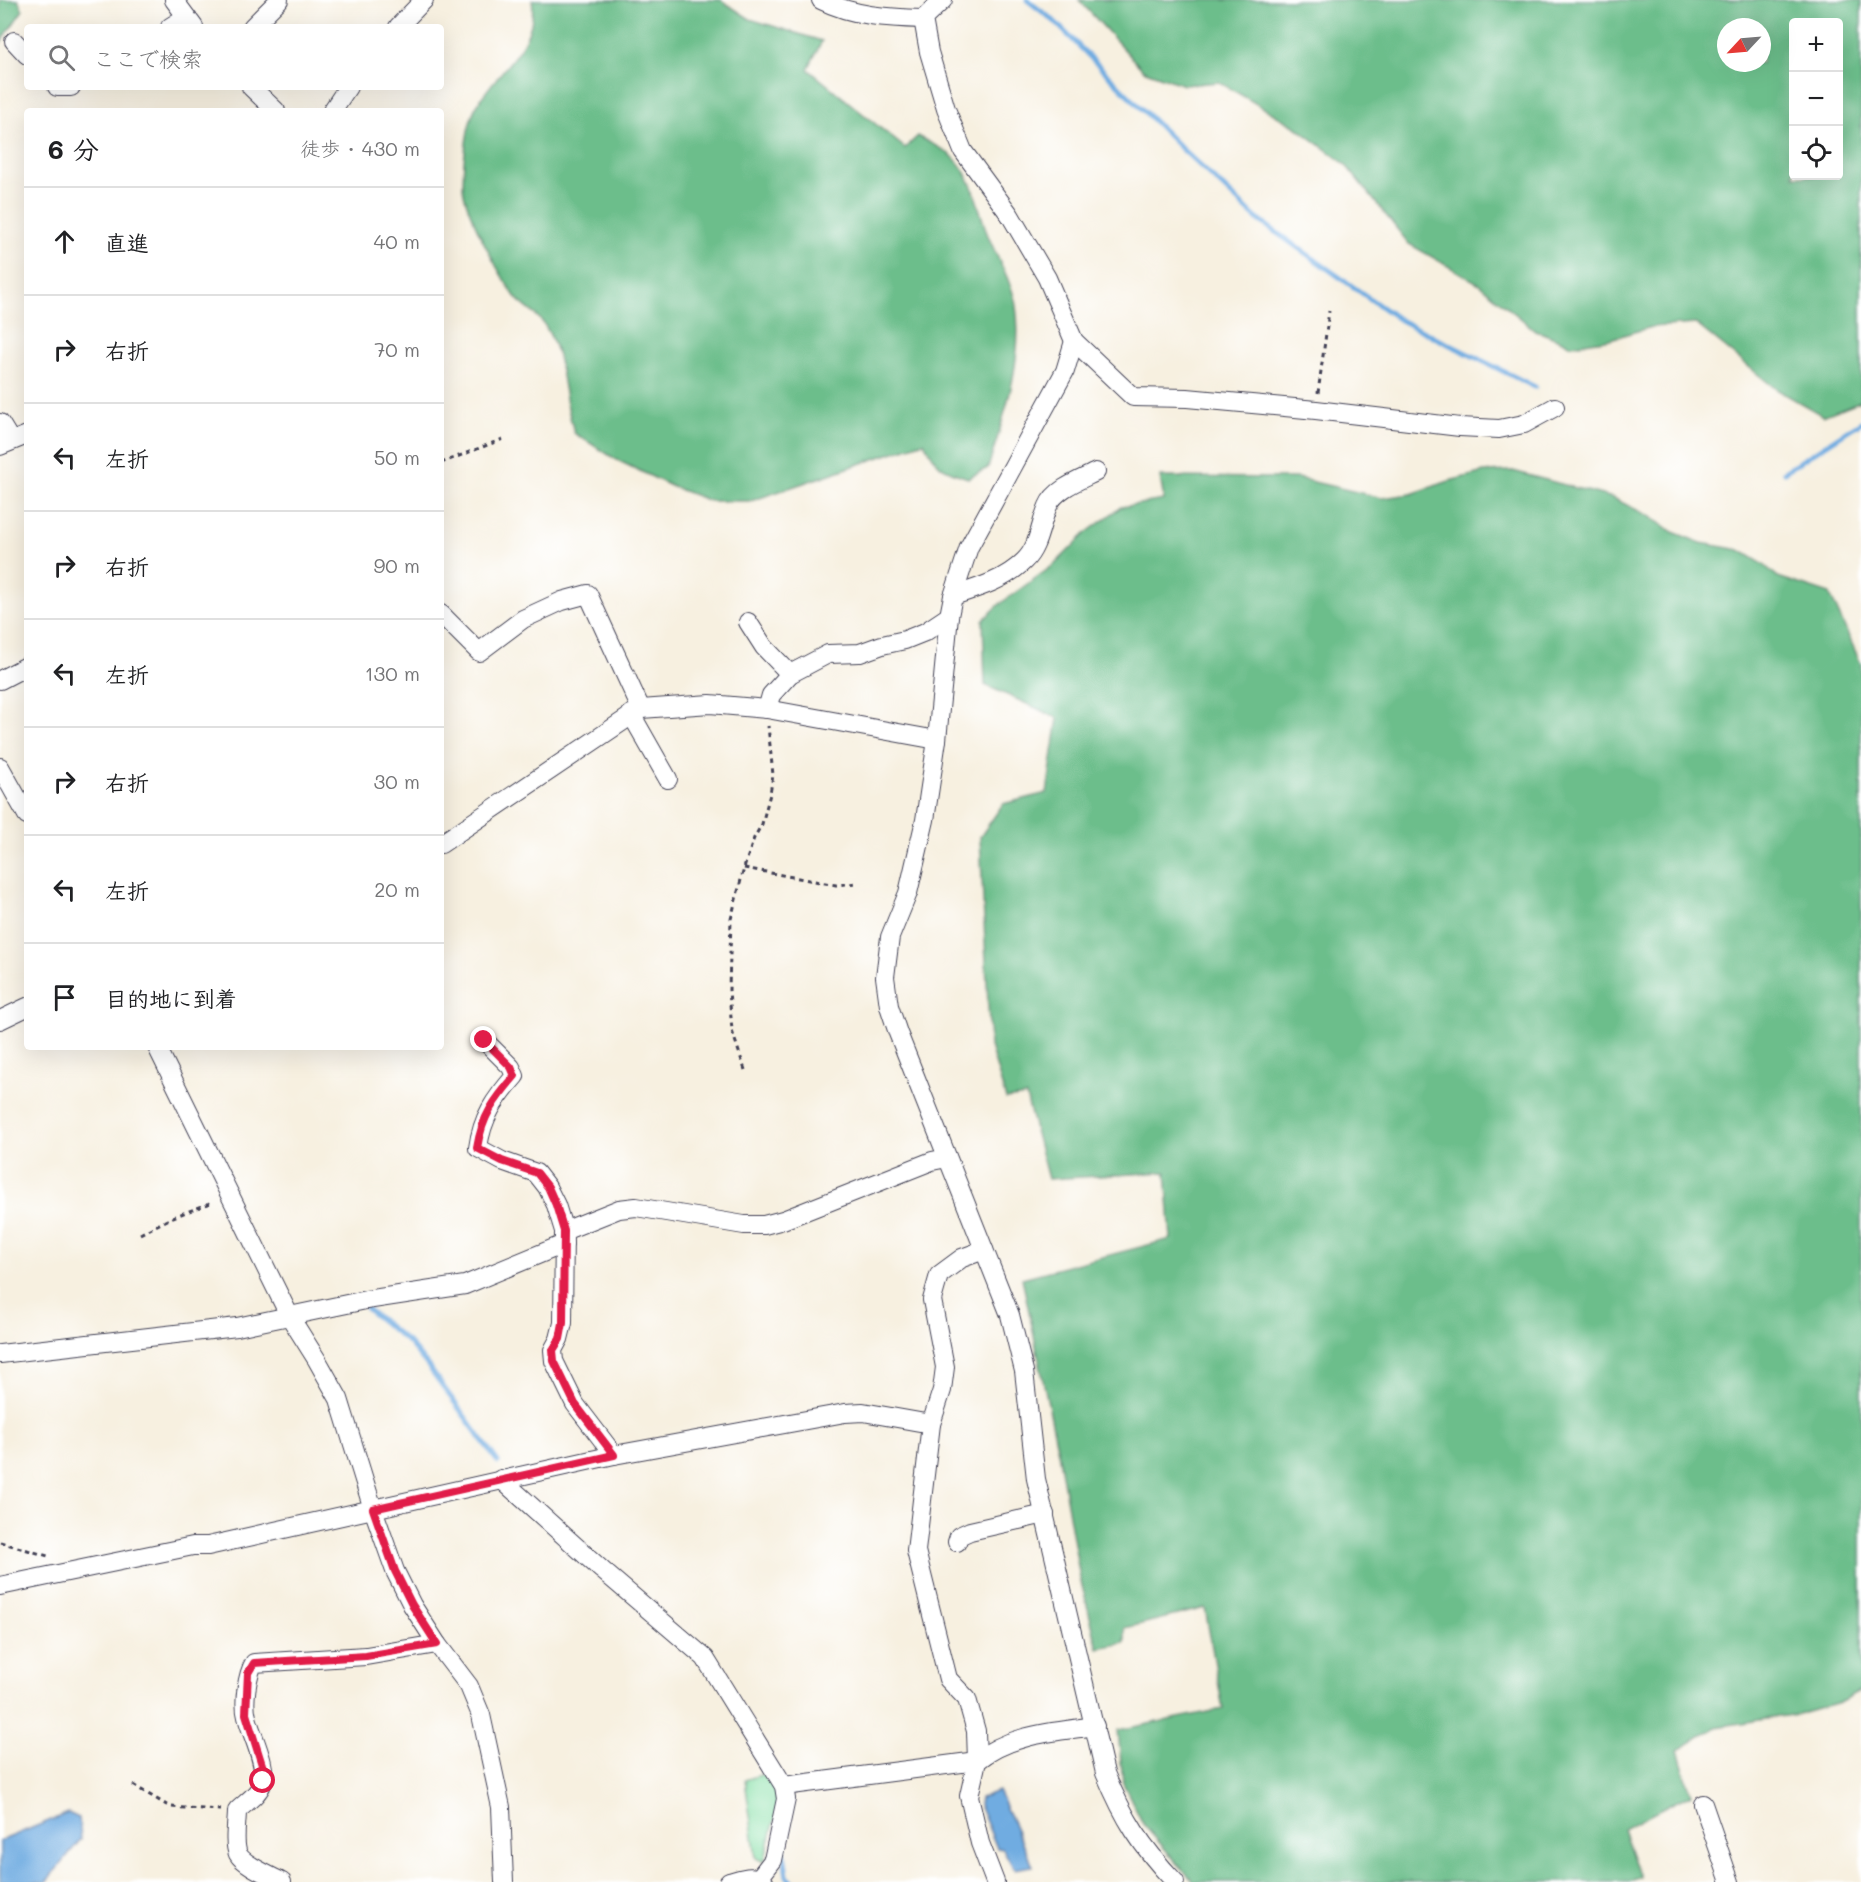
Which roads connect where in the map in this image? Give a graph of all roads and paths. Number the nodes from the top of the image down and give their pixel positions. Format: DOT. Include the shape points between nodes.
graph roads {
  1 [pos="174,0"];
  2 [pos="279,0"];
  3 [pos="424,0"];
  4 [pos="821,0"];
  5 [pos="943,0"];
  6 [pos="923,19"];
  7 [pos="190,22"];
  8 [pos="255,24"];
  9 [pos="401,24"];
  10 [pos="14,41"];
  11 [pos="24,52"];
  12 [pos="254,90"];
  13 [pos="346,90"];
  14 [pos="273,108"];
  15 [pos="334,108"];
  16 [pos="1329,311"];
  17 [pos="1074,341"];
  18 [pos="1555,407"];
  19 [pos="1316,410"];
  20 [pos="0,423"];
  21 [pos="503,439"];
  22 [pos="13,441"];
  23 [pos="444,462"];
  24 [pos="1096,472"];
  25 [pos="953,596"];
  26 [pos="949,616"];
  27 [pos="444,619"];
  28 [pos="748,622"];
  29 [pos="24,668"];
  30 [pos="790,674"];
  31 [pos="0,680"];
  32 [pos="767,709"];
  33 [pos="636,712"];
  34 [pos="937,740"];
  35 [pos="0,767"];
  36 [pos="668,779"];
  37 [pos="24,810"];
  38 [pos="444,842"];
  39 [pos="744,868"];
  40 [pos="857,883"];
  41 [pos="24,1008"];
  42 [pos="0,1020"];
  43 [pos="484,1040"];
  44 [pos="158,1050"];
  45 [pos="744,1070"];
  46 [pos="947,1158"];
  47 [pos="226,1189"];
  48 [pos="140,1234"];
  49 [pos="564,1238"];
  50 [pos="984,1250"];
  51 [pos="290,1317"];
  52 [pos="0,1354"];
  53 [pos="931,1424"];
  54 [pos="614,1455"];
  55 [pos="501,1479"];
  56 [pos="373,1509"];
  57 [pos="1046,1514"];
  58 [pos="0,1542"];
  59 [pos="957,1542"];
  60 [pos="56,1559"];
  61 [pos="0,1586"];
  62 [pos="437,1644"];
  63 [pos="1095,1726"];
  64 [pos="977,1761"];
  65 [pos="133,1785"];
  66 [pos="783,1786"];
  67 [pos="1703,1804"];
  68 [pos="237,1810"];
  69 [pos="761,1880"];
  70 [pos="282,1882"];
  71 [pos="504,1882"];
  72 [pos="729,1882"];
  73 [pos="995,1882"];
  74 [pos="1175,1882"];
  75 [pos="1730,1882"];
  1 -- 7 [label="street"];
  2 -- 8 [label="street"];
  3 -- 9 [label="street"];
  4 -- 6 [label="street" via="878,17"];
  5 -- 6 [label="street"];
  6 -- 17 [label="street" via="946,109 963,151 1010,215 1047,278"];
  10 -- 11 [label="street"];
  12 -- 14 [label="street"];
  13 -- 15 [label="street"];
  16 -- 19 [label="path"];
  17 -- 19 [label="street" via="1133,397"];
  17 -- 25 [label="street" via="1065,371 969,547"];
  18 -- 19 [label="street" via="1524,424 1500,429"];
  20 -- 22 [label="street"];
  21 -- 23 [label="path"];
  24 -- 25 [label="street" via="1064,488 1048,504 1040,534 1026,560 1000,578"];
  25 -- 26 [label="street"];
  26 -- 30 [label="street" via="905,640 860,653 828,654"];
  26 -- 34 [label="street"];
  27 -- 33 [label="street" via="479,652 523,619 588,594"];
  28 -- 30 [label="street" via="764,647"];
  29 -- 31 [label="street"];
  30 -- 32 [label="street" via="771,695"];
  32 -- 33 [label="street" via="710,704"];
  32 -- 34 [label="street"];
  32 -- 39 [label="path" via="773,775 762,824 753,838"];
  33 -- 36 [label="street"];
  33 -- 38 [label="street"];
  34 -- 46 [label="street" via="925,820 908,892 890,937 885,977 898,1033"];
  35 -- 37 [label="street"];
  39 -- 40 [label="path" via="836,885"];
  39 -- 45 [label="path" via="730,919 729,990 732,1031"];
  41 -- 42 [label="street"];
  43 -- 49 [label="street" via="515,1076 493,1102 477,1148 537,1173 556,1205"];
  44 -- 47 [label="street"];
  46 -- 49 [label="street" via="764,1225 636,1207 619,1209"];
  46 -- 50 [label="street"];
  47 -- 48 [label="path" via="208,1204"];
  47 -- 51 [label="street"];
  49 -- 51 [label="street" via="465,1285 366,1300"];
  49 -- 54 [label="street" via="563,1323 553,1350 554,1361 575,1404"];
  50 -- 53 [label="street" via="962,1258 939,1275 932,1300 945,1367"];
  50 -- 57 [label="street" via="1010,1315 1024,1371 1036,1479"];
  51 -- 52 [label="street" via="237,1327"];
  51 -- 56 [label="street" via="339,1399"];
  53 -- 54 [label="street" via="863,1412 845,1413"];
  53 -- 64 [label="street" via="916,1551 948,1679 967,1700 976,1731"];
  54 -- 55 [label="street"];
  55 -- 56 [label="street"];
  55 -- 66 [label="street" via="705,1658"];
  56 -- 61 [label="street"];
  56 -- 62 [label="street" via="395,1571"];
  57 -- 59 [label="street" via="970,1531 959,1536"];
  57 -- 63 [label="street"];
  58 -- 60 [label="path"];
  62 -- 68 [label="street" via="366,1656 254,1663 248,1673 246,1714 263,1768 263,1781"];
  62 -- 71 [label="street" via="470,1686 481,1715 501,1807"];
  63 -- 64 [label="street" via="1016,1740 991,1750"];
  63 -- 74 [label="street" via="1105,1773 1118,1806 1148,1853"];
  64 -- 66 [label="street"];
  64 -- 73 [label="street" via="969,1796 980,1843"];
  65 -- 68 [label="path" via="170,1807"];
  66 -- 69 [label="street" via="786,1799 773,1860"];
  67 -- 75 [label="street"];
  68 -- 70 [label="street" via="238,1853 247,1863"];
  69 -- 72 [label="street"];
}
